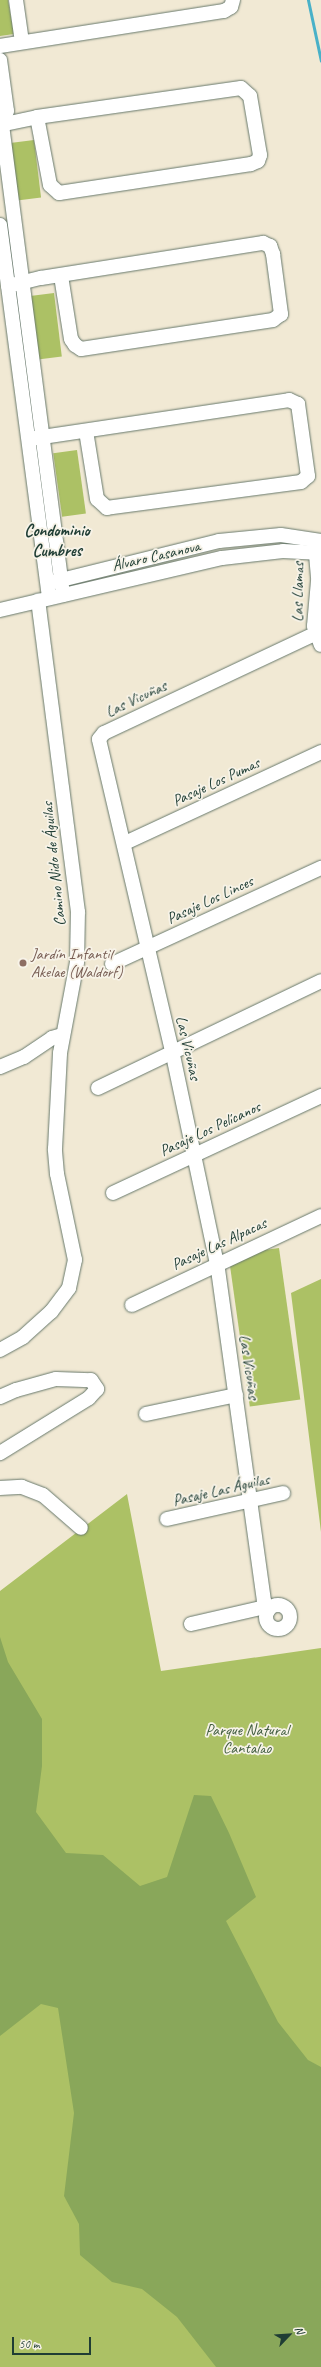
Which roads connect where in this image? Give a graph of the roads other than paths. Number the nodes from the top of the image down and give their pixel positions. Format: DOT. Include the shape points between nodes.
graph roads {
  1 [pos="16,0"];
  2 [pos="233,0"];
  3 [pos="22,42"];
  4 [pos="0,46"];
  5 [pos="0,60"];
  6 [pos="37,117"];
  7 [pos="1,125"];
  8 [pos="0,225"];
  9 [pos="61,276"];
  10 [pos="15,284"];
  11 [pos="86,431"];
  12 [pos="44,437"];
  13 [pos="29,439"];
  14 [pos="318,546"];
  15 [pos="61,580"];
  16 [pos="47,583"];
  17 [pos="63,595"];
  18 [pos="44,599"];
  19 [pos="0,610"];
  20 [pos="319,637"];
  21 [pos="321,752"];
  22 [pos="125,843"];
  23 [pos="321,868"];
  24 [pos="146,948"];
  25 [pos="112,964"];
  26 [pos="321,981"];
  27 [pos="62,1034"];
  28 [pos="172,1051"];
  29 [pos="0,1067"];
  30 [pos="98,1088"];
  31 [pos="321,1096"];
  32 [pos="195,1154"];
  33 [pos="114,1193"];
  34 [pos="321,1216"];
  35 [pos="217,1264"];
  36 [pos="132,1304"];
  37 [pos="0,1350"];
  38 [pos="236,1395"];
  39 [pos="0,1397"];
  40 [pos="146,1414"];
  41 [pos="0,1453"];
  42 [pos="0,1488"];
  43 [pos="283,1493"];
  44 [pos="250,1500"];
  45 [pos="167,1519"];
  46 [pos="81,1528"];
  47 [pos="191,1624"];
  1 -- 3 [label="street"];
  2 -- 3 [label="street" via="231,7 224,11"];
  3 -- 4 [label="street"];
  5 -- 7 [label="street" via="7,112"];
  6 -- 6 [label="street" via="50,185 59,193 251,164 258,161 260,155 250,96 241,88"];
  6 -- 7 [label="street"];
  7 -- 10 [label="street"];
  8 -- 10 [label="street"];
  9 -- 9 [label="street" via="71,339 81,349 274,320 281,314 274,254 270,246 263,243"];
  9 -- 10 [label="street"];
  10 -- 12 [label="street"];
  10 -- 13 [label="street, Camino Nido de Águilas"];
  11 -- 11 [label="street" via="97,499 107,508 300,482 308,476 298,404 289,400"];
  11 -- 12 [label="street"];
  12 -- 13 [label="street"];
  12 -- 15 [label="street"];
  13 -- 16 [label="street, Camino Nido de Águilas"];
  14 -- 15 [label="street, Álvaro Casanova" via="281,536 219,542"];
  14 -- 17 [label="street, Álvaro Casanova" via="222,558"];
  14 -- 20 [label="street, Las Llamas"];
  15 -- 16 [label="street, Álvaro Casanova"];
  15 -- 17 [label="street"];
  16 -- 18 [label="street, Camino Nido de Águilas"];
  17 -- 18 [label="street, Álvaro Casanova"];
  18 -- 19 [label="street, Álvaro Casanova"];
  18 -- 27 [label="street, Camino Nido de Águilas" via="78,912 77,962"];
  20 -- 22 [label="street, Las Vicuñas" via="102,734 99,742"];
  21 -- 22 [label="street, Pasaje Los Pumas"];
  22 -- 24 [label="street, Las Vicuñas"];
  23 -- 24 [label="street, Pasaje Los Linces"];
  24 -- 25 [label="street, Pasaje Los Linces"];
  24 -- 28 [label="street, Las Vicuñas"];
  26 -- 28 [label="street"];
  27 -- 29 [label="street" via="24,1057"];
  27 -- 37 [label="street, Camino Nido de Águilas" via="55,1149 61,1194 74,1251 72,1281 50,1312 33,1329"];
  28 -- 30 [label="street"];
  28 -- 32 [label="street, Las Vicuñas"];
  31 -- 32 [label="street, Pasaje Los Pelícanos"];
  32 -- 33 [label="street, Pasaje Los Pelícanos"];
  32 -- 35 [label="street, Las Vicuñas"];
  34 -- 35 [label="street, Pasaje Las Alpacas"];
  35 -- 36 [label="street, Pasaje Las Alpacas"];
  35 -- 38 [label="street, Las Vicuñas"];
  38 -- 40 [label="street"];
  38 -- 44 [label="street, Las Vicuñas"];
  39 -- 41 [label="street" via="56,1379 91,1380 97,1389 89,1398"];
  42 -- 46 [label="street" via="22,1487 42,1495"];
  43 -- 44 [label="street, Pasaje Las Águilas"];
  44 -- 45 [label="street, Pasaje Las Águilas"];
  44 -- 47 [label="street, Las Vicuñas" via="267,1609"];
}
